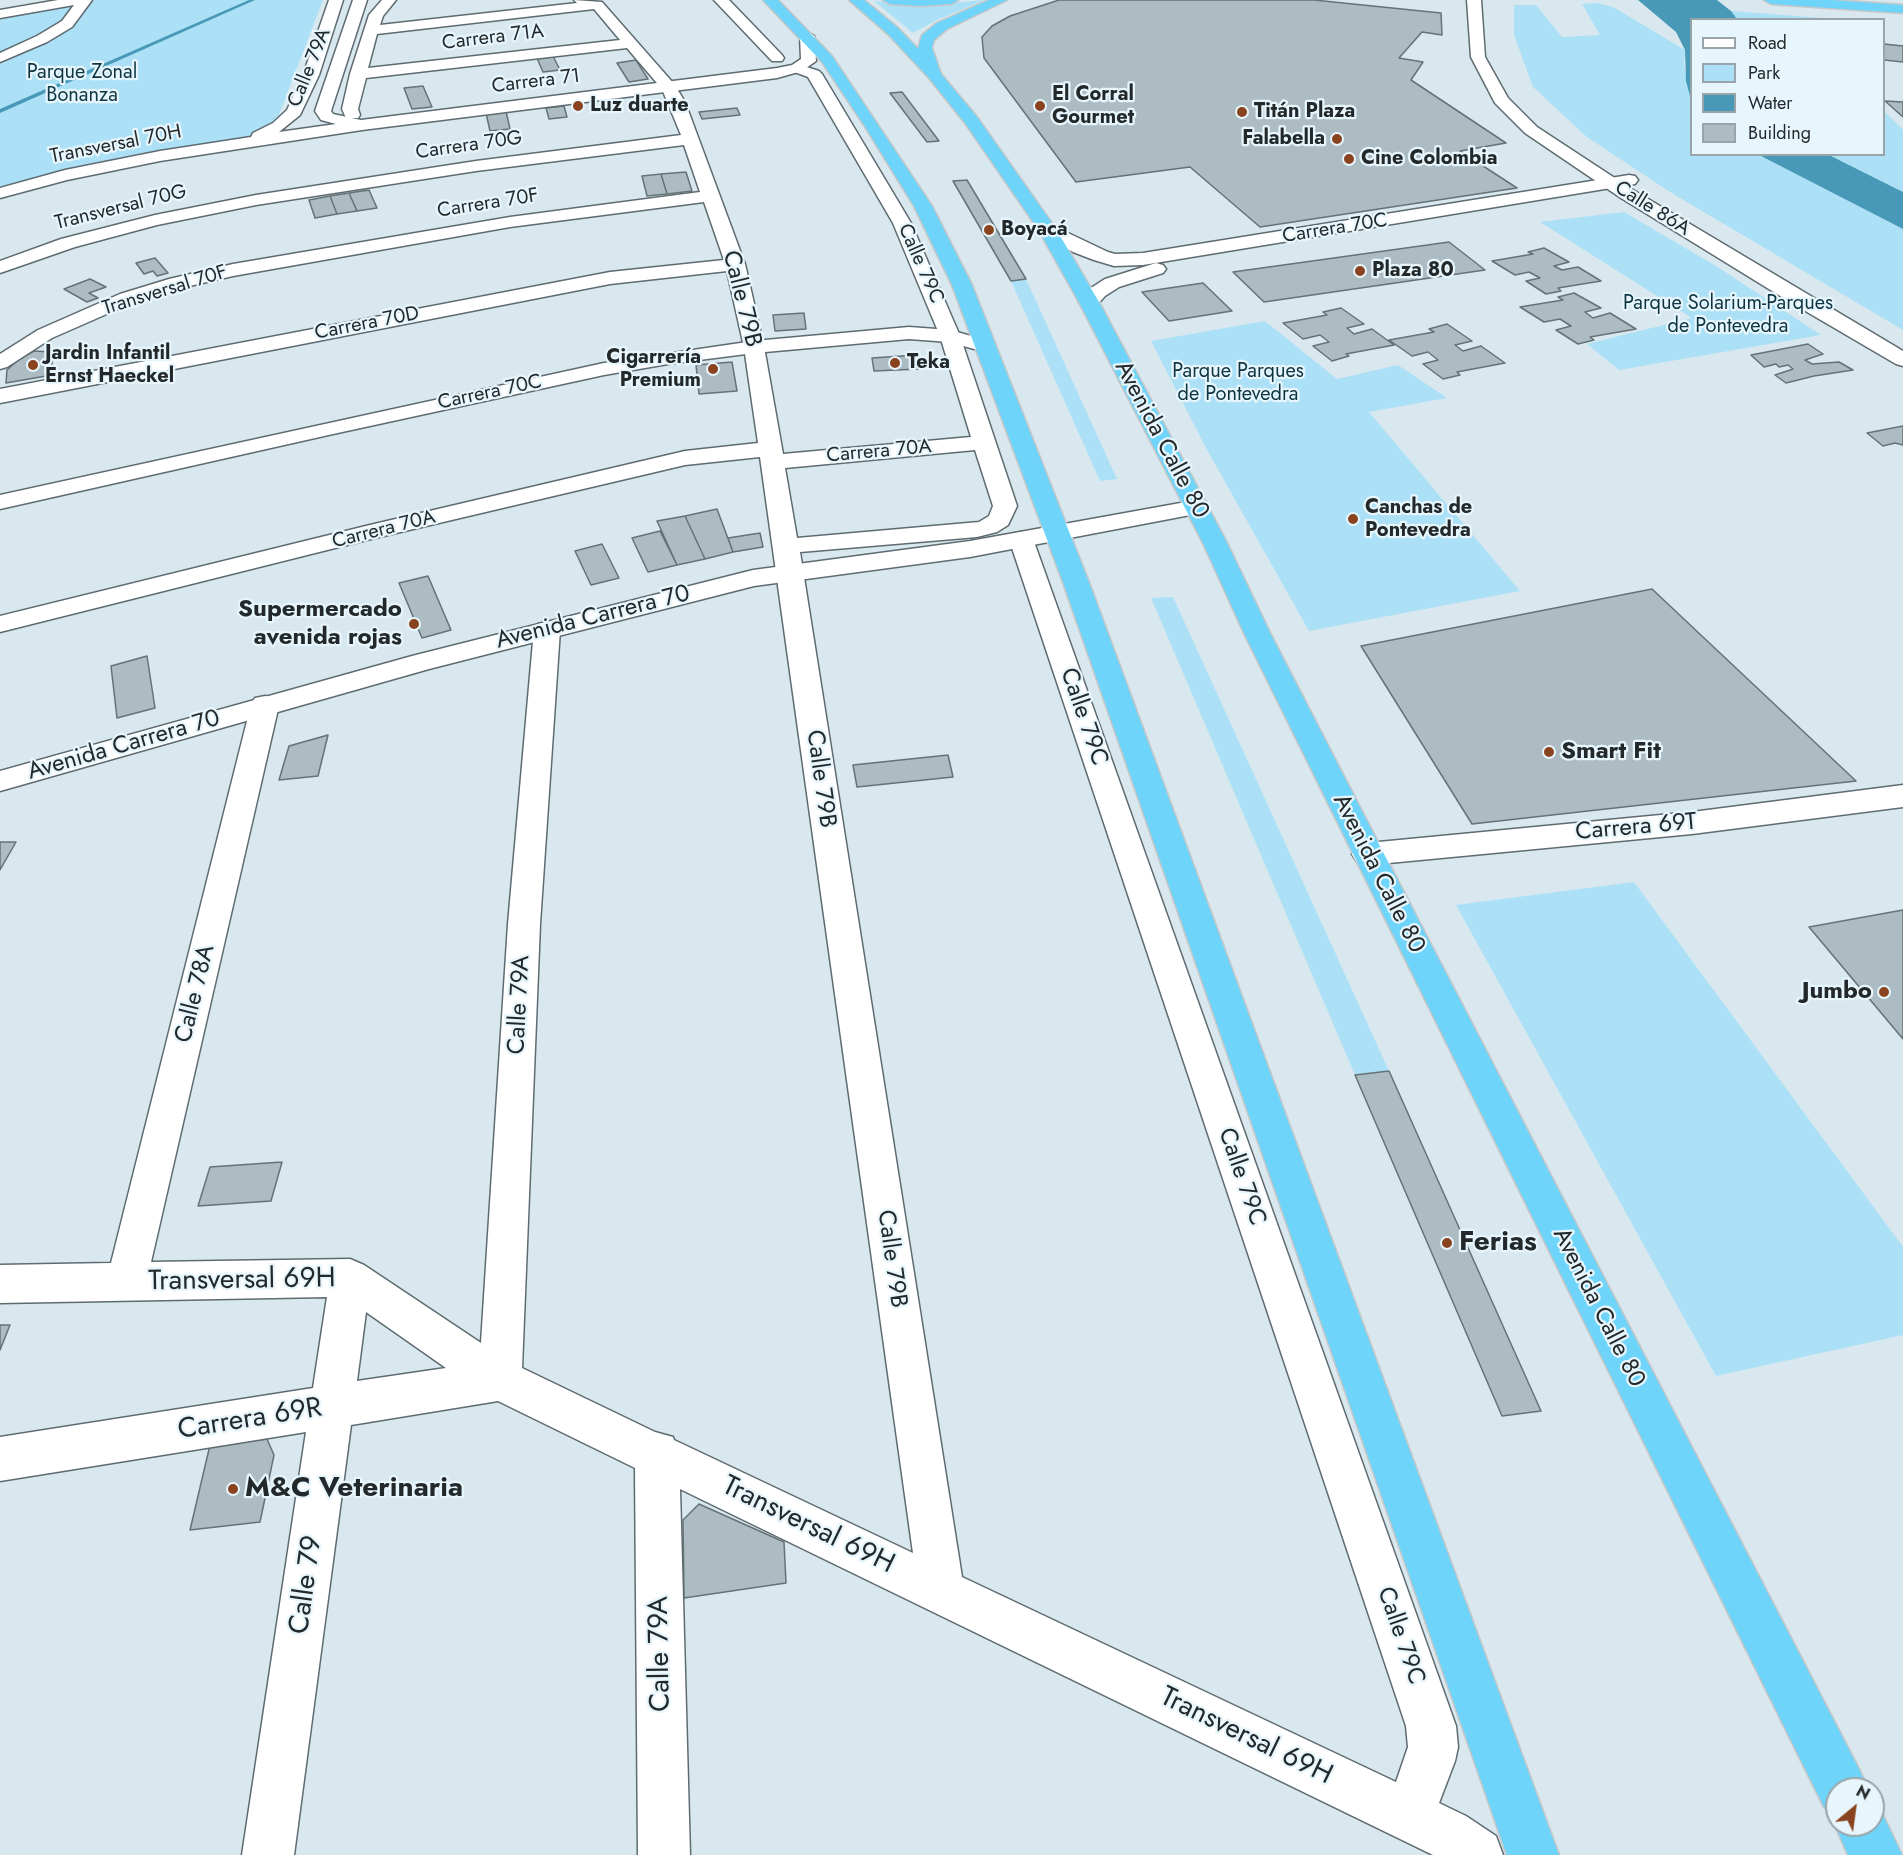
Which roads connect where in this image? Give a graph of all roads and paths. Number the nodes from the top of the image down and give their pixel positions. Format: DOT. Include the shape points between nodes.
graph roads {
  1 [pos="83,0"];
  2 [pos="336,0"];
  3 [pos="360,0"];
  4 [pos="389,0"];
  5 [pos="721,0"];
  6 [pos="770,0"];
  7 [pos="856,0"];
  8 [pos="890,0"];
  9 [pos="951,0"];
  10 [pos="1000,0"];
  11 [pos="1474,0"];
  12 [pos="1771,0"];
  13 [pos="589,3"];
  14 [pos="1903,9"];
  15 [pos="0,14"];
  16 [pos="370,30"];
  17 [pos="807,36"];
  18 [pos="632,42"];
  19 [pos="0,58"];
  20 [pos="777,58"];
  21 [pos="797,68"];
  22 [pos="358,74"];
  23 [pos="934,75"];
  24 [pos="669,87"];
  25 [pos="1518,95"];
  26 [pos="357,120"];
  27 [pos="689,139"];
  28 [pos="241,143"];
  29 [pos="1628,187"];
  30 [pos="0,193"];
  31 [pos="712,196"];
  32 [pos="256,200"];
  33 [pos="1047,229"];
  34 [pos="271,263"];
  35 [pos="735,264"];
  36 [pos="0,267"];
  37 [pos="1089,302"];
  38 [pos="950,336"];
  39 [pos="1903,341"];
  40 [pos="985,346"];
  41 [pos="754,347"];
  42 [pos="1903,360"];
  43 [pos="0,363"];
  44 [pos="0,396"];
  45 [pos="986,442"];
  46 [pos="771,455"];
  47 [pos="0,502"];
  48 [pos="1197,507"];
  49 [pos="1026,531"];
  50 [pos="788,559"];
  51 [pos="0,624"];
  52 [pos="547,630"];
  53 [pos="265,705"];
  54 [pos="0,781"];
  55 [pos="1903,796"];
  56 [pos="1368,854"];
  57 [pos="350,1278"];
  58 [pos="126,1283"];
  59 [pos="0,1284"];
  60 [pos="500,1380"];
  61 [pos="332,1407"];
  62 [pos="657,1453"];
  63 [pos="0,1460"];
  64 [pos="941,1590"];
  65 [pos="1836,1777"];
  66 [pos="1408,1815"];
  67 [pos="1867,1837"];
  68 [pos="268,1855"];
  69 [pos="664,1855"];
  70 [pos="1477,1855"];
  71 [pos="1533,1855"];
  72 [pos="1876,1855"];
  1 -- 15 [label="street"];
  1 -- 19 [label="street" via="67,24"];
  2 -- 28 [label="street, Calle 79A" via="294,112 279,126"];
  3 -- 26 [label="street, Calle 79A" via="323,111 339,122"];
  4 -- 16 [label="street, Calle 79A"];
  5 -- 20 [label="street"];
  6 -- 17 [label="highway"];
  7 -- 23 [label="highway, Avenida Calle 80"];
  8 -- 9 [label="highway"];
  10 -- 23 [label="highway" via="942,26 927,38 925,48"];
  11 -- 29 [label="street, Calle 86A" via="1478,57 1502,100 1532,130"];
  12 -- 14 [label="highway"];
  13 -- 16 [label="street"];
  13 -- 18 [label="street, Calle 79B"];
  16 -- 22 [label="street, Calle 79A"];
  17 -- 21 [label="street" via="808,61"];
  17 -- 40 [label="highway" via="827,59 923,206 962,285"];
  18 -- 22 [label="street, Carrera 71A"];
  18 -- 24 [label="street, Calle 79B"];
  21 -- 24 [label="street, Carrera 71"];
  21 -- 38 [label="street, Calle 79C" via="814,74 878,179 902,223"];
  22 -- 26 [label="street, Calle 79A" via="350,109"];
  23 -- 33 [label="highway, Avenida Calle 80" via="971,120"];
  24 -- 26 [label="street, Carrera 71"];
  24 -- 27 [label="street, Calle 79B"];
  25 -- 29 [label="street, Calle 86A"];
  26 -- 28 [label="street, Carrera 71"];
  27 -- 31 [label="street, Calle 79B"];
  27 -- 32 [label="street, Carrera 70G"];
  28 -- 30 [label="street, Transversal 70H" via="65,175"];
  29 -- 33 [label="street, Carrera 70C" via="1143,259 1114,260 1101,256"];
  29 -- 37 [label="street, Carrera 70C" via="1155,269 1112,283"];
  29 -- 39 [label="street, Calle 86A"];
  29 -- 42 [label="street, Calle 86A" via="1797,298"];
  31 -- 34 [label="street, Carrera 70F" via="510,222"];
  31 -- 35 [label="street, Calle 79B"];
  32 -- 36 [label="street, Transversal 70G" via="144,223 68,243"];
  33 -- 37 [label="highway, Avenida Calle 80"];
  34 -- 43 [label="street, Transversal 70F" via="176,283 127,298 45,334"];
  35 -- 41 [label="street, Calle 79B"];
  35 -- 44 [label="street, Carrera 70D" via="610,278"];
  37 -- 48 [label="highway, Avenida Calle 80"];
  38 -- 40 [label="street, Carrera 70C"];
  38 -- 41 [label="street, Carrera 70C" via="909,333"];
  38 -- 45 [label="street, Calle 79C"];
  40 -- 49 [label="highway"];
  41 -- 46 [label="street, Calle 79B"];
  41 -- 47 [label="street, Carrera 70C" via="604,369"];
  45 -- 46 [label="street, Carrera 70A"];
  45 -- 49 [label="street, Calle 79C" via="1005,506"];
  46 -- 50 [label="street, Calle 79B"];
  46 -- 51 [label="street, Carrera 70A" via="686,458"];
  48 -- 49 [label="street, Avenida Carrera 70"];
  48 -- 56 [label="highway, Avenida Calle 80"];
  49 -- 50 [label="street, Avenida Carrera 70" via="970,549"];
  49 -- 66 [label="street, Calle 79C" via="1431,1726 1430,1761"];
  49 -- 71 [label="highway"];
  50 -- 52 [label="street, Avenida Carrera 70" via="724,585"];
  50 -- 64 [label="street, Calle 79B"];
  52 -- 53 [label="street, Avenida Carrera 70"];
  52 -- 60 [label="street, Calle 79A" via="524,924"];
  53 -- 54 [label="street, Avenida Carrera 70"];
  53 -- 58 [label="street, Calle 78A"];
  55 -- 56 [label="street, Carrera 69T" via="1692,823"];
  56 -- 65 [label="highway, Avenida Calle 80"];
  57 -- 58 [label="street, Transversal 69H"];
  57 -- 60 [label="street, Transversal 69H"];
  57 -- 61 [label="street, Calle 79"];
  58 -- 59 [label="street, Transversal 69H"];
  60 -- 61 [label="street, Carrera 69R"];
  60 -- 62 [label="street, Transversal 69H"];
  61 -- 63 [label="street, Carrera 69R"];
  61 -- 68 [label="street, Calle 79"];
  62 -- 64 [label="street, Transversal 69H"];
  62 -- 69 [label="street, Calle 79A"];
  64 -- 66 [label="street, Transversal 69H"];
  66 -- 70 [label="street, Transversal 69H" via="1448,1834"];
  67 -- 72 [label="highway"];
}
